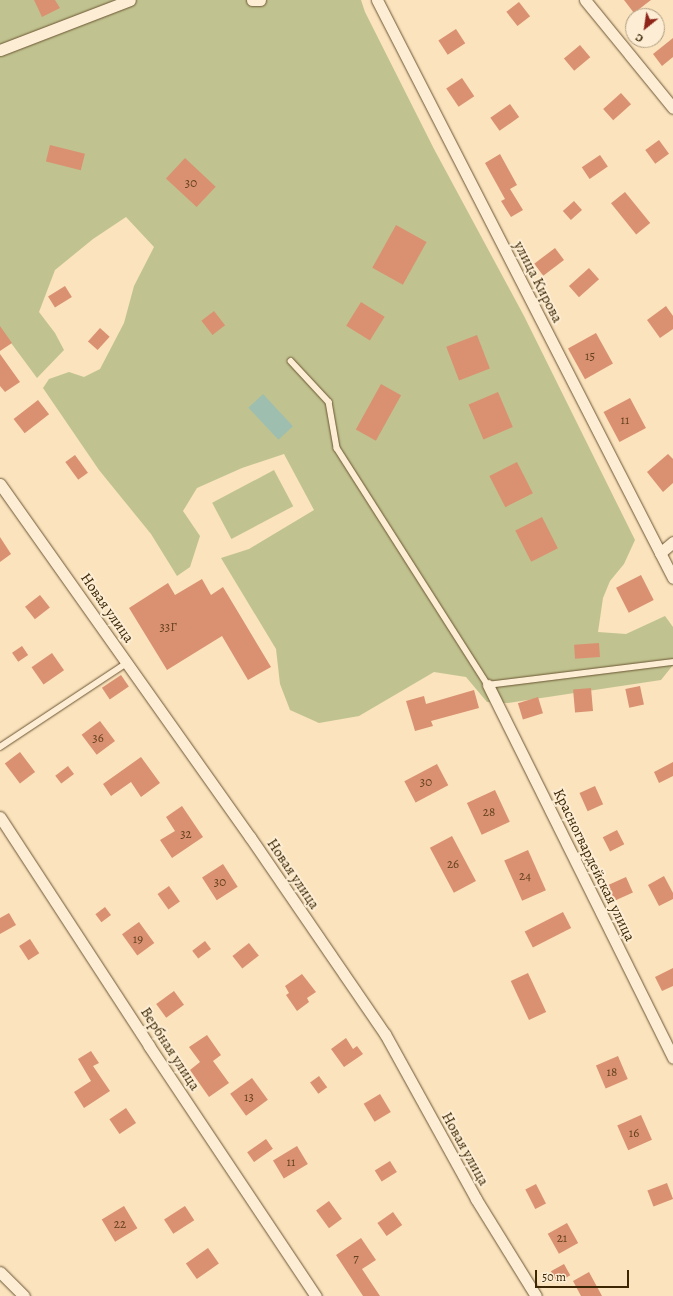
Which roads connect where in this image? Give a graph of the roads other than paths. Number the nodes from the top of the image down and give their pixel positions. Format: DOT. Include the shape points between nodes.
graph roads {
  1 [pos="130,0"];
  2 [pos="252,0"];
  3 [pos="260,0"];
  4 [pos="377,0"];
  5 [pos="585,0"];
  6 [pos="0,50"];
  7 [pos="673,108"];
  8 [pos="291,361"];
  9 [pos="0,484"];
  10 [pos="673,542"];
  11 [pos="660,553"];
  12 [pos="673,578"];
  13 [pos="673,662"];
  14 [pos="128,663"];
  15 [pos="488,685"];
  16 [pos="0,748"];
  17 [pos="0,817"];
  18 [pos="673,1058"];
  19 [pos="0,1272"];
  20 [pos="24,1296"];
  21 [pos="316,1296"];
  22 [pos="536,1296"];
  1 -- 6 [label="street"];
  2 -- 3 [label="street"];
  4 -- 11 [label="street, улица Кирова"];
  5 -- 7 [label="street"];
  8 -- 15 [label="lane" via="329,402 338,448"];
  9 -- 14 [label="street, Новая улица"];
  10 -- 11 [label="street"];
  11 -- 12 [label="street, улица Кирова"];
  13 -- 15 [label="lane"];
  14 -- 16 [label="lane"];
  14 -- 22 [label="street, Новая улица" via="385,1034 476,1199"];
  15 -- 18 [label="street, Красногвардейская улица"];
  17 -- 21 [label="street, Вербная улица"];
  19 -- 20 [label="street"];
}
